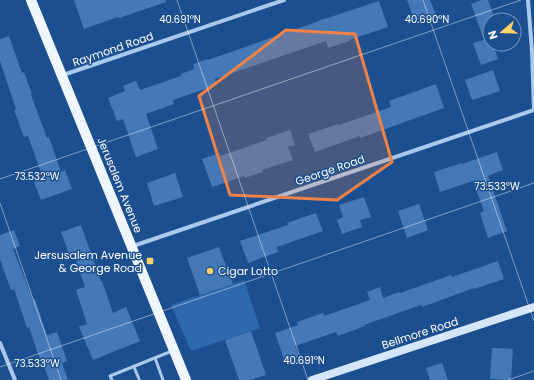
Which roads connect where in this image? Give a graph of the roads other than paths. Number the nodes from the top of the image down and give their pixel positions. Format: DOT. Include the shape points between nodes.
graph roads {
  1 [pos="31,0"];
  2 [pos="284,0"];
  3 [pos="528,0"];
  4 [pos="533,51"];
  5 [pos="62,75"];
  6 [pos="534,110"];
  7 [pos="131,246"];
  8 [pos="534,307"];
  9 [pos="0,343"];
  10 [pos="174,351"];
  11 [pos="155,358"];
  12 [pos="134,367"];
  13 [pos="139,379"];
  14 [pos="15,380"];
  15 [pos="112,380"];
  16 [pos="163,380"];
  17 [pos="186,380"];
  18 [pos="312,380"];
  1 -- 5 [label="main road, Jerusalem Avenue"];
  2 -- 5 [label="street, Raymond Road"];
  3 -- 4 [label="street"];
  4 -- 6 [label="street"];
  5 -- 7 [label="main road, Jerusalem Avenue"];
  6 -- 7 [label="street, George Road"];
  7 -- 10 [label="main road, Jerusalem Avenue"];
  8 -- 18 [label="main road, Bellmore Road"];
  9 -- 14 [label="street"];
  10 -- 11 [label="lane"];
  10 -- 17 [label="main road, Jerusalem Avenue"];
  11 -- 12 [label="lane"];
  11 -- 16 [label="lane"];
  12 -- 13 [label="lane"];
  12 -- 15 [label="lane" via="110,376"];
}
